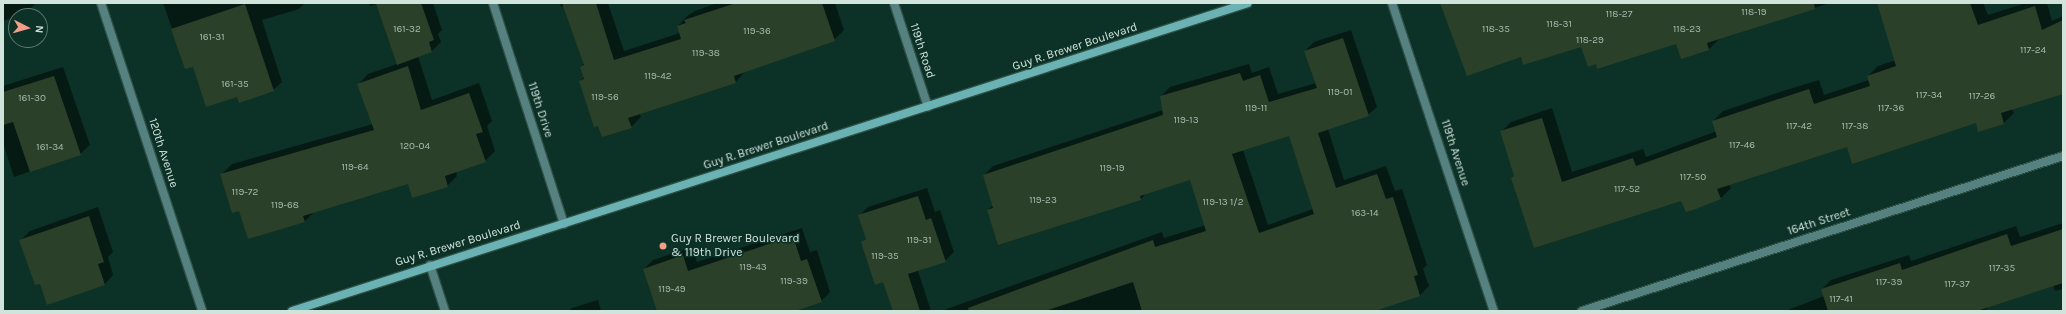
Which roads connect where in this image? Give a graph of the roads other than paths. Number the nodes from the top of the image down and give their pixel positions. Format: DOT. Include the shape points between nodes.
graph roads {
  1 [pos="101,3"];
  2 [pos="493,3"];
  3 [pos="894,3"];
  4 [pos="1248,3"];
  5 [pos="1392,3"];
  6 [pos="928,107"];
  7 [pos="2063,156"];
  8 [pos="564,224"];
  9 [pos="430,265"];
  10 [pos="202,311"];
  11 [pos="292,311"];
  12 [pos="445,311"];
  13 [pos="1494,311"];
  14 [pos="1582,311"];
  1 -- 10 [label="street, 120th Avenue"];
  2 -- 8 [label="street, 119th Drive"];
  3 -- 6 [label="street, 119th Road"];
  4 -- 6 [label="main road, Guy R. Brewer Boulevard"];
  5 -- 13 [label="street, 119th Avenue"];
  6 -- 8 [label="main road, Guy R. Brewer Boulevard"];
  7 -- 14 [label="street, 164th Street"];
  8 -- 9 [label="main road, Guy R. Brewer Boulevard"];
  9 -- 11 [label="main road, Guy R. Brewer Boulevard"];
  9 -- 12 [label="street"];
}
